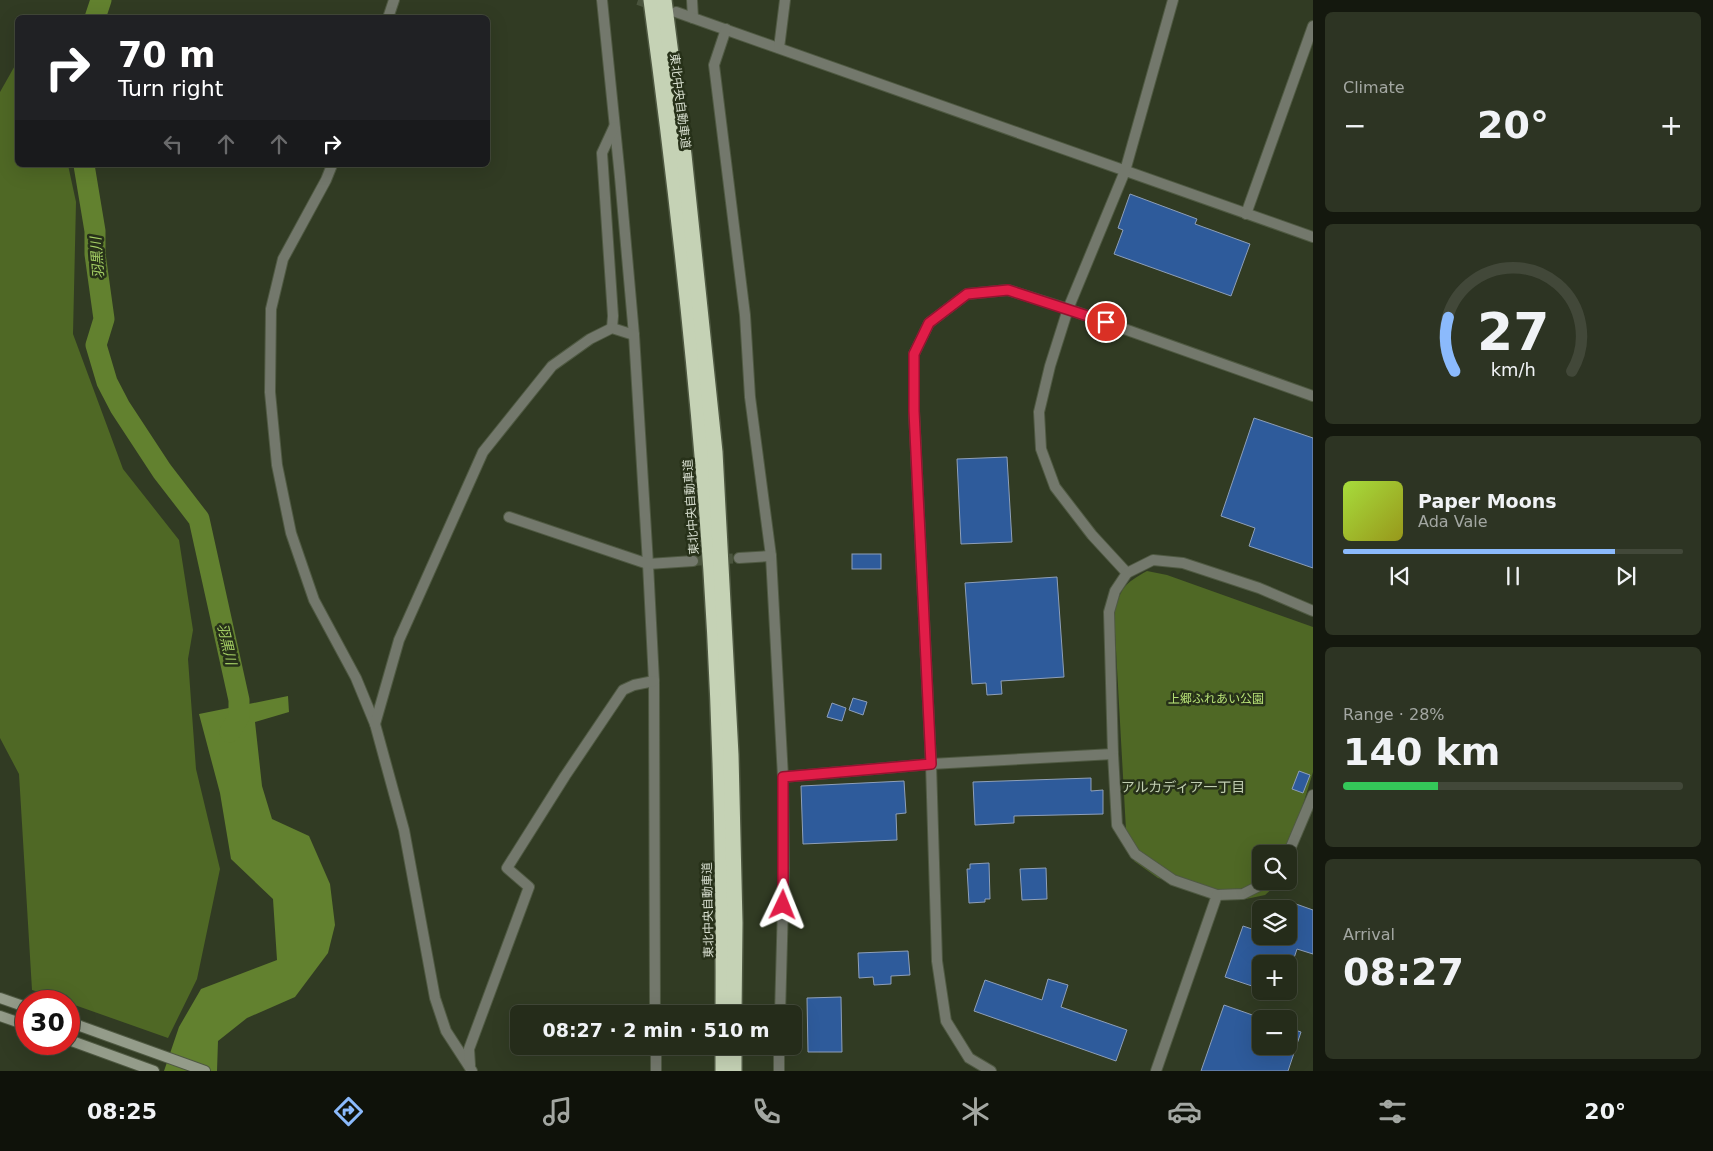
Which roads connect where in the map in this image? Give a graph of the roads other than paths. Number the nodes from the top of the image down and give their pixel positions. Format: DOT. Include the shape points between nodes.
graph roads {
  1 [pos="394,0"];
  2 [pos="602,0"];
  3 [pos="651,0"];
  4 [pos="664,0"];
  5 [pos="692,0"];
  6 [pos="785,0"];
  7 [pos="1173,0"];
  8 [pos="676,12"];
  9 [pos="389,15"];
  10 [pos="693,18"];
  11 [pos="1313,26"];
  12 [pos="726,29"];
  13 [pos="779,48"];
  14 [pos="615,126"];
  15 [pos="331,167"];
  16 [pos="1125,171"];
  17 [pos="1246,214"];
  18 [pos="1313,237"];
  19 [pos="1068,309"];
  20 [pos="612,328"];
  21 [pos="634,335"];
  22 [pos="1313,396"];
  23 [pos="509,518"];
  24 [pos="771,556"];
  25 [pos="739,558"];
  26 [pos="693,561"];
  27 [pos="648,564"];
  28 [pos="1127,573"];
  29 [pos="1313,611"];
  30 [pos="654,680"];
  31 [pos="375,724"];
  32 [pos="1113,754"];
  33 [pos="931,764"];
  34 [pos="783,777"];
  35 [pos="1313,797"];
  36 [pos="1292,845"];
  37 [pos="1252,890"];
  38 [pos="1217,895"];
  39 [pos="0,998"];
  40 [pos="15,1003"];
  41 [pos="655,1005"];
  42 [pos="724,1005"];
  43 [pos="734,1005"];
  44 [pos="780,1005"];
  45 [pos="0,1016"];
  46 [pos="15,1021"];
  47 [pos="80,1026"];
  48 [pos="80,1044"];
  49 [pos="656,1055"];
  50 [pos="723,1055"];
  51 [pos="734,1055"];
  52 [pos="780,1055"];
  53 [pos="471,1069"];
  54 [pos="154,1071"];
  55 [pos="205,1071"];
  56 [pos="656,1071"];
  57 [pos="723,1071"];
  58 [pos="734,1071"];
  59 [pos="779,1071"];
  60 [pos="990,1071"];
  61 [pos="1156,1071"];
  1 -- 9 [label="street"];
  2 -- 14 [label="street"];
  3 -- 42 [label="highway, 東北中央自動車道" via="671,146 704,468 719,754"];
  4 -- 43 [label="highway, 東北中央自動車道" via="715,452 731,755"];
  5 -- 10 [label="street"];
  6 -- 13 [label="street"];
  7 -- 16 [label="street"];
  8 -- 10 [label="street"];
  10 -- 12 [label="street"];
  11 -- 17 [label="street"];
  12 -- 13 [label="street"];
  12 -- 24 [label="street" via="714,65 745,315 750,397"];
  13 -- 16 [label="street"];
  14 -- 20 [label="street" via="602,153"];
  14 -- 21 [label="street"];
  15 -- 31 [label="street" via="283,259 271,309 270,392 277,464 291,533 314,600 356,678"];
  16 -- 17 [label="street"];
  16 -- 19 [label="street"];
  17 -- 18 [label="street"];
  19 -- 22 [label="street"];
  19 -- 28 [label="street" via="1039,412 1040,449 1055,487"];
  19 -- 33 [label="street" via="1008,290 967,294 929,323 914,354"];
  20 -- 21 [label="street"];
  20 -- 31 [label="street" via="552,366 483,452 399,640"];
  21 -- 27 [label="street"];
  23 -- 27 [label="street"];
  24 -- 25 [label="street"];
  24 -- 34 [label="street"];
  26 -- 27 [label="street"];
  27 -- 30 [label="street"];
  28 -- 29 [label="street" via="1153,560 1183,563 1259,588"];
  28 -- 32 [label="street" via="1115,591 1109,612"];
  30 -- 41 [label="street"];
  30 -- 53 [label="street" via="623,690 507,868 529,887 469,1049"];
  31 -- 53 [label="street" via="404,830 435,998 446,1031"];
  32 -- 33 [label="street"];
  32 -- 38 [label="street" via="1117,825 1134,854 1173,880"];
  33 -- 34 [label="street"];
  33 -- 60 [label="street" via="937,961 946,1021 969,1058"];
  34 -- 44 [label="street"];
  35 -- 36 [label="street"];
  37 -- 38 [label="street" via="1243,894"];
  38 -- 61 [label="street"];
  39 -- 40 [label="street"];
  45 -- 46 [label="street"];
  47 -- 55 [label="street"];
  48 -- 54 [label="street"];
  49 -- 56 [label="street"];
  50 -- 57 [label="highway"];
  51 -- 58 [label="highway"];
  52 -- 59 [label="street"];
}
